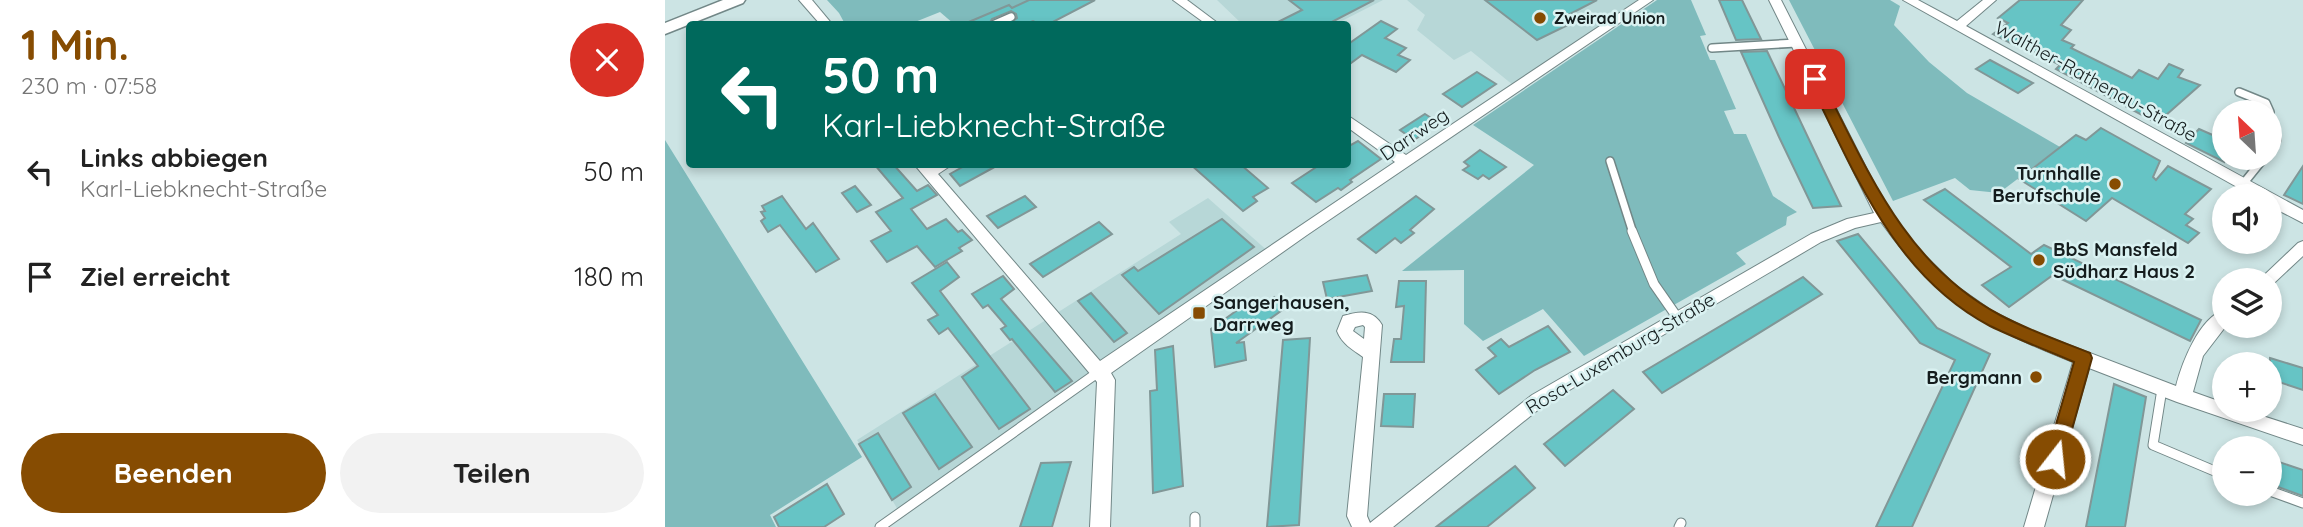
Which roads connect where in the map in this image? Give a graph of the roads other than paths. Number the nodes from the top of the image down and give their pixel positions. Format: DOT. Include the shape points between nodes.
graph roads {
  1 [pos="737,0"];
  2 [pos="806,0"];
  3 [pos="1178,0"];
  4 [pos="1647,0"];
  5 [pos="1775,0"];
  6 [pos="1909,0"];
  7 [pos="1990,0"];
  8 [pos="1011,18"];
  9 [pos="824,21"];
  10 [pos="1003,21"];
  11 [pos="1209,21"];
  12 [pos="1958,27"];
  13 [pos="665,29"];
  14 [pos="1797,43"];
  15 [pos="1712,48"];
  16 [pos="2239,92"];
  17 [pos="2259,100"];
  18 [pos="1351,123"];
  19 [pos="1609,161"];
  20 [pos="1406,162"];
  21 [pos="925,169"];
  22 [pos="2254,170"];
  23 [pos="2243,184"];
  24 [pos="2282,206"];
  25 [pos="1885,216"];
  26 [pos="2303,217"];
  27 [pos="2303,247"];
  28 [pos="2280,268"];
  29 [pos="1677,317"];
  30 [pos="2212,331"];
  31 [pos="1373,355"];
  32 [pos="2084,358"];
  33 [pos="1100,371"];
  34 [pos="2162,389"];
  35 [pos="2183,397"];
  36 [pos="2303,438"];
  37 [pos="2212,470"];
  38 [pos="2282,495"];
  39 [pos="2303,503"];
  40 [pos="880,527"];
  41 [pos="1100,527"];
  42 [pos="1362,527"];
  43 [pos="1378,527"];
  44 [pos="2034,527"];
  1 -- 13 [label="main road"];
  2 -- 9 [label="street"];
  3 -- 11 [label="street"];
  4 -- 20 [label="street, Darrweg"];
  5 -- 14 [label="street"];
  6 -- 12 [label="street, Walther-Rathenau-Straße"];
  7 -- 12 [label="street"];
  8 -- 10 [label="lane"];
  12 -- 23 [label="street, Walther-Rathenau-Straße"];
  14 -- 15 [label="lane"];
  14 -- 25 [label="street"];
  16 -- 17 [label="lane"];
  18 -- 20 [label="street"];
  19 -- 29 [label="lane" via="1647,266"];
  20 -- 33 [label="street, Darrweg"];
  21 -- 33 [label="street"];
  22 -- 23 [label="lane"];
  24 -- 26 [label="street"];
  25 -- 29 [label="street, Rosa-Luxemburg-Straße" via="1839,228 1807,250"];
  25 -- 32 [label="street" via="1922,264 1960,298 2014,330"];
  27 -- 28 [label="street"];
  29 -- 43 [label="street, Rosa-Luxemburg-Straße" via="1538,400"];
  30 -- 35 [label="street" via="2198,348"];
  31 -- 42 [label="street" via="1357,516"];
  32 -- 34 [label="street"];
  32 -- 44 [label="street"];
  33 -- 40 [label="lane"];
  33 -- 41 [label="street" via="1106,380"];
  34 -- 35 [label="street"];
  34 -- 37 [label="lane" via="2153,445"];
  35 -- 36 [label="street"];
  38 -- 39 [label="lane"];
}
